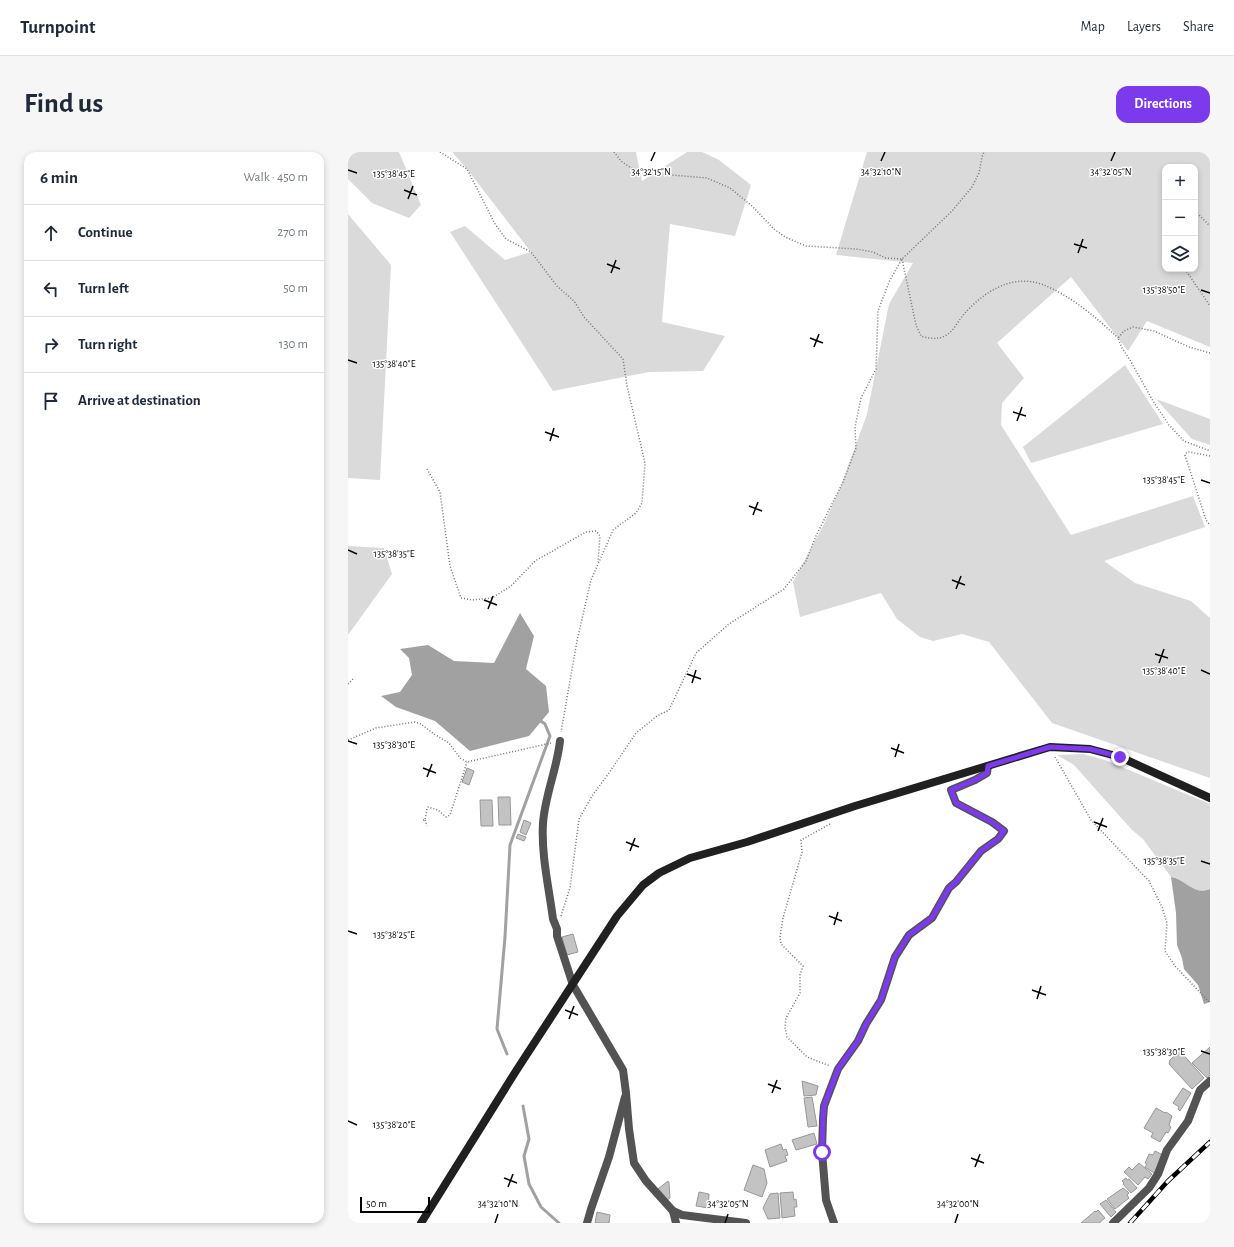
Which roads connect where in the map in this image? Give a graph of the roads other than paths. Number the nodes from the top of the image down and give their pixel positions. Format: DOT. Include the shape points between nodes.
graph roads {
  1 [pos="558,742"];
  2 [pos="988,766"];
  3 [pos="1210,798"];
  4 [pos="573,985"];
  5 [pos="1210,1081"];
  6 [pos="626,1093"];
  7 [pos="673,1212"];
  8 [pos="422,1223"];
  9 [pos="587,1223"];
  10 [pos="676,1223"];
  11 [pos="746,1223"];
  12 [pos="834,1223"];
  13 [pos="1113,1223"];
  1 -- 4 [label="street" via="556,767 543,823 544,856 553,919"];
  2 -- 3 [label="street" via="1050,747 1090,749 1120,757"];
  2 -- 4 [label="street" via="690,858 659,873 643,885 617,916"];
  2 -- 12 [label="street" via="987,773 951,790 956,803 1004,831 998,839 981,851 949,888 932,918 909,935 895,957 881,1000 858,1041 838,1069 824,1106 822,1152 826,1200"];
  4 -- 6 [label="street" via="623,1070"];
  4 -- 8 [label="street" via="516,1071"];
  5 -- 13 [label="street" via="1200,1090 1188,1120 1167,1150 1158,1174 1149,1188"];
  6 -- 7 [label="street" via="634,1163"];
  6 -- 9 [label="street" via="609,1157"];
  7 -- 10 [label="street"];
  7 -- 11 [label="street"];
}
